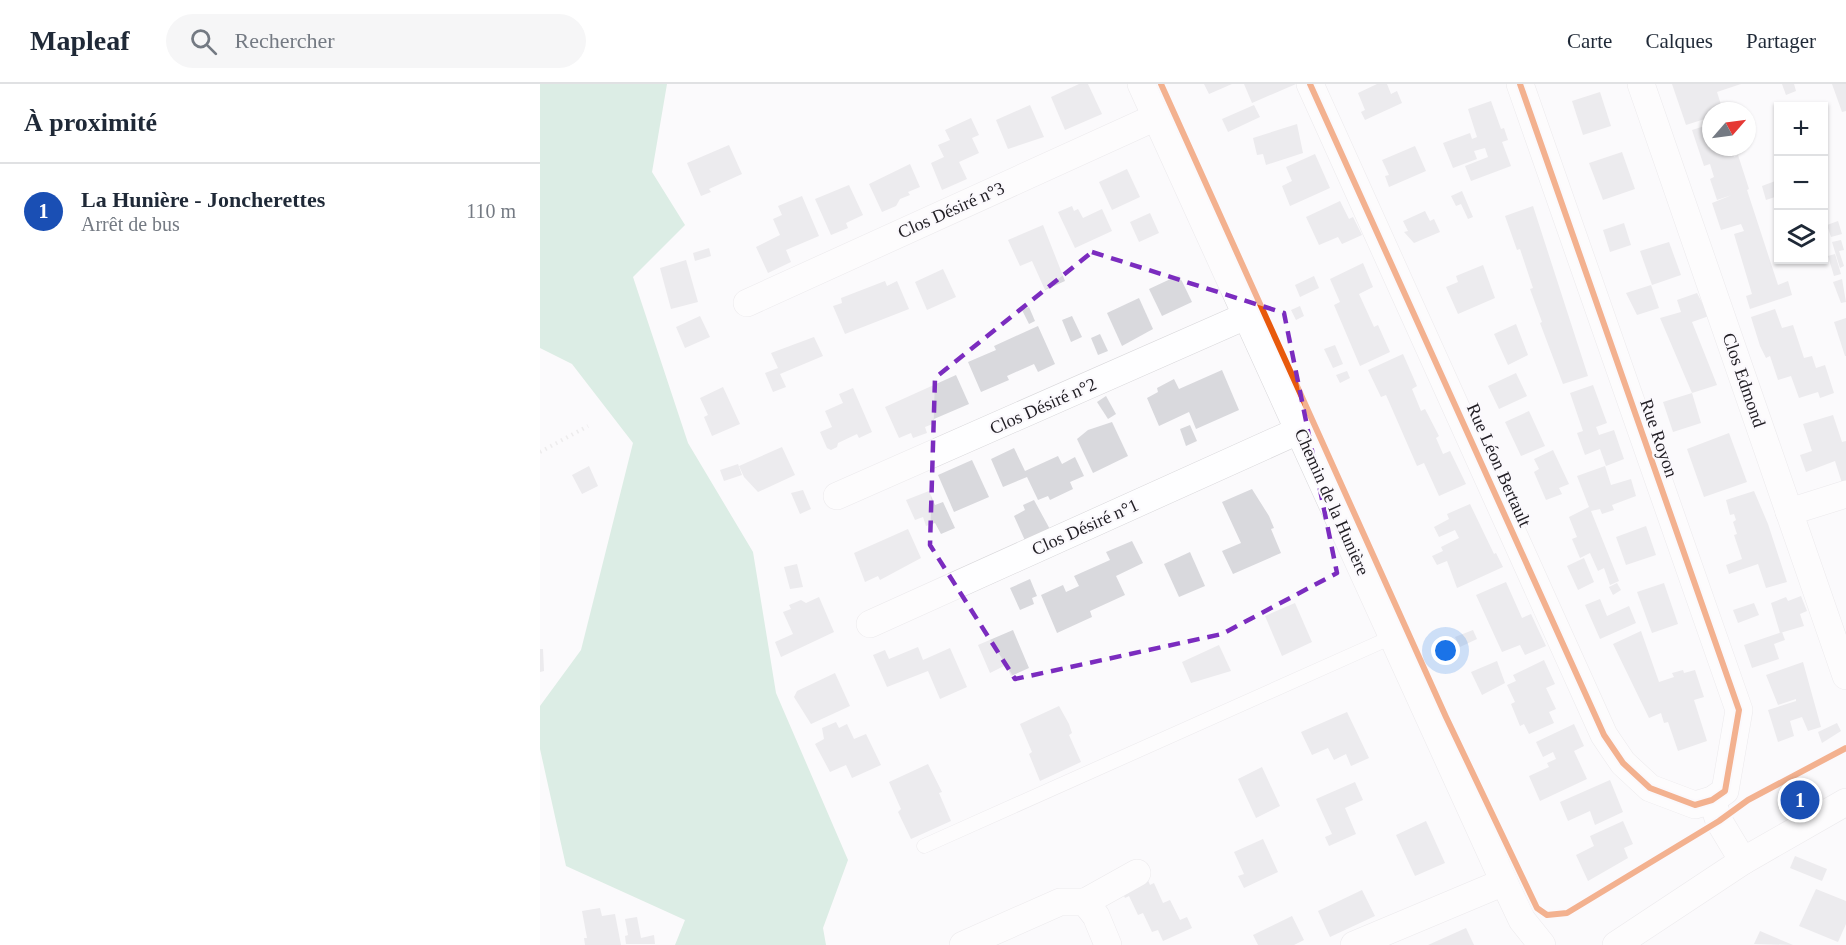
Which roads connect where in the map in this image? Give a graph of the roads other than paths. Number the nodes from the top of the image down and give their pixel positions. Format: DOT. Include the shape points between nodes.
graph roads {
  1 [pos="1141,84"];
  2 [pos="1310,84"];
  3 [pos="1520,84"];
  4 [pos="1641,84"];
  5 [pos="1156,117"];
  6 [pos="747,303"];
  7 [pos="1248,315"];
  8 [pos="1300,430"];
  9 [pos="1846,494"];
  10 [pos="837,496"];
  11 [pos="1789,512"];
  12 [pos="870,624"];
  13 [pos="1392,637"];
  14 [pos="1846,676"];
  15 [pos="1712,800"];
  16 [pos="1846,802"];
  17 [pos="924,846"];
  18 [pos="1743,861"];
  19 [pos="1137,873"];
  20 [pos="1504,882"];
  21 [pos="1085,902"];
  22 [pos="963,945"];
  23 [pos="1108,945"];
  24 [pos="1354,945"];
  25 [pos="1542,945"];
  26 [pos="1617,945"];
  1 -- 5 [label="street, Chemin de la Hunière"];
  2 -- 15 [label="street, Rue Léon Bertault" via="1604,735 1623,763 1650,788 1695,805"];
  3 -- 15 [label="street, Rue Royon" via="1739,710 1725,791"];
  4 -- 11 [label="street, Clos Edmond"];
  5 -- 6 [label="street, Clos Désiré n°3"];
  5 -- 7 [label="street, Chemin de la Hunière"];
  7 -- 8 [label="street, Chemin de la Hunière"];
  7 -- 10 [label="street, Clos Désiré n°2"];
  8 -- 12 [label="street, Clos Désiré n°1"];
  8 -- 13 [label="street, Chemin de la Hunière"];
  9 -- 11 [label="street"];
  11 -- 14 [label="street, Clos Edmond"];
  13 -- 17 [label="lane"];
  13 -- 20 [label="street, Chemin de la Hunière"];
  15 -- 18 [label="street" via="1719,821"];
  16 -- 18 [label="street"];
  18 -- 26 [label="street"];
  19 -- 21 [label="street"];
  20 -- 24 [label="street"];
  20 -- 25 [label="street, Chemin de la Hunière" via="1522,920"];
  21 -- 22 [label="street" via="1060,902"];
  21 -- 23 [label="street" via="1096,916"];
}
